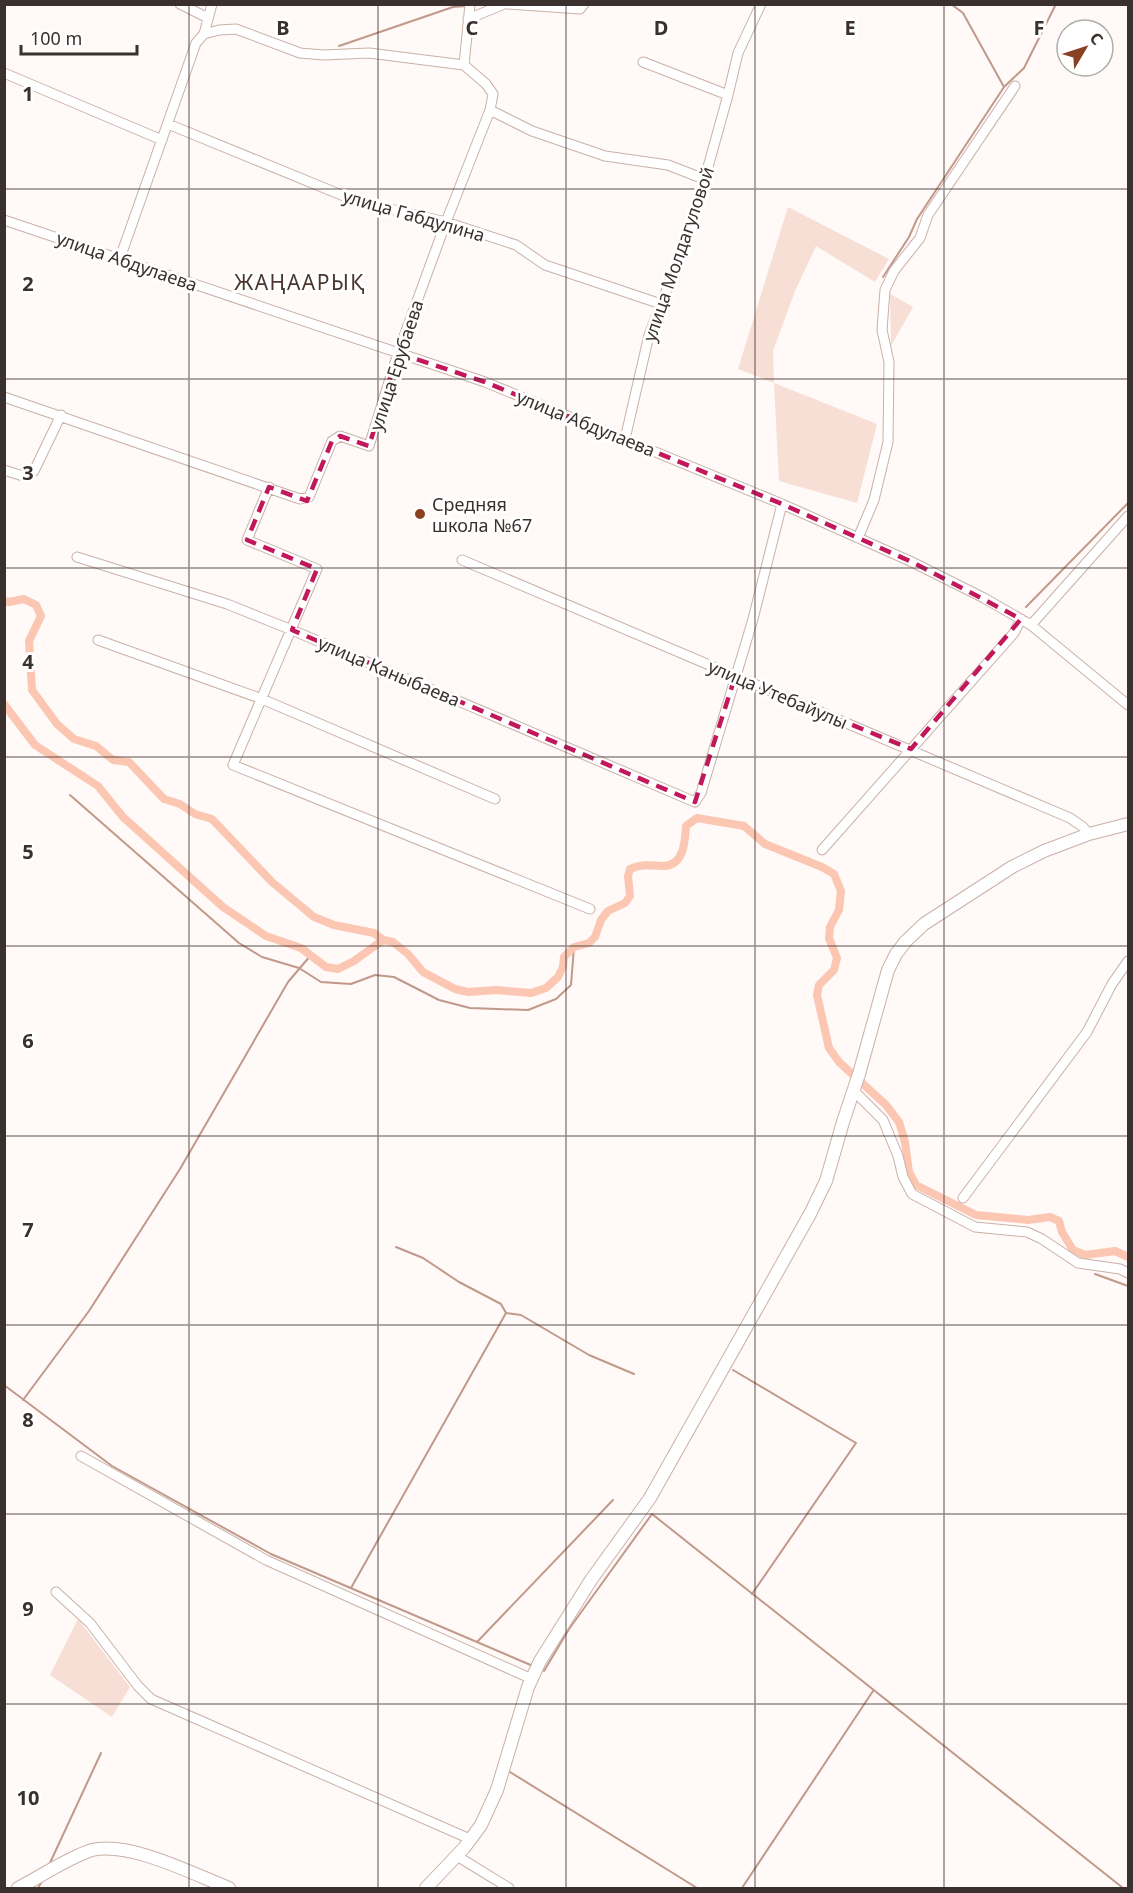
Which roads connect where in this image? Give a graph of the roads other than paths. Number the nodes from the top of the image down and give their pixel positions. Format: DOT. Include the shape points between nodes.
graph roads {
  1 [pos="180,4"];
  2 [pos="212,4"];
  3 [pos="470,4"];
  4 [pos="506,4"];
  5 [pos="584,4"];
  6 [pos="761,4"];
  7 [pos="208,18"];
  8 [pos="468,19"];
  9 [pos="204,34"];
  10 [pos="642,62"];
  11 [pos="464,65"];
  12 [pos="4,72"];
  13 [pos="1015,86"];
  14 [pos="728,95"];
  15 [pos="490,110"];
  16 [pos="168,124"];
  17 [pos="162,140"];
  18 [pos="704,180"];
  19 [pos="4,220"];
  20 [pos="446,222"];
  21 [pos="120,258"];
  22 [pos="661,304"];
  23 [pos="398,354"];
  24 [pos="4,397"];
  25 [pos="61,415"];
  26 [pos="625,439"];
  27 [pos="4,470"];
  28 [pos="269,487"];
  29 [pos="782,504"];
  30 [pos="1128,516"];
  31 [pos="858,538"];
  32 [pos="77,557"];
  33 [pos="462,560"];
  34 [pos="1021,620"];
  35 [pos="1030,625"];
  36 [pos="292,630"];
  37 [pos="98,640"];
  38 [pos="735,677"];
  39 [pos="262,699"];
  40 [pos="1128,705"];
  41 [pos="911,749"];
  42 [pos="495,799"];
  43 [pos="1128,824"];
  44 [pos="1089,834"];
  45 [pos="822,850"];
  46 [pos="590,909"];
  47 [pos="1128,962"];
  48 [pos="856,1082"];
  49 [pos="963,1198"];
  50 [pos="1128,1274"];
  51 [pos="81,1456"];
  52 [pos="56,1592"];
  53 [pos="536,1670"];
  54 [pos="470,1839"];
  55 [pos="457,1856"];
  56 [pos="18,1888"];
  57 [pos="229,1888"];
  58 [pos="426,1888"];
  59 [pos="509,1888"];
  1 -- 7 [label="street"];
  2 -- 7 [label="street"];
  3 -- 8 [label="street"];
  4 -- 5 [label="street" via="580,9"];
  4 -- 8 [label="street"];
  6 -- 14 [label="street, улица Молдагуловой" via="738,53"];
  7 -- 9 [label="street"];
  8 -- 11 [label="street"];
  9 -- 11 [label="street" via="236,29 300,53 369,53"];
  9 -- 16 [label="street" via="196,43"];
  10 -- 14 [label="street"];
  11 -- 15 [label="street" via="493,94"];
  12 -- 17 [label="street"];
  13 -- 31 [label="street" via="928,215 920,238 894,271 885,291 882,330 889,362 888,442 874,500"];
  14 -- 18 [label="street, улица Молдагуловой"];
  15 -- 18 [label="street" via="532,131 604,156 668,165"];
  15 -- 20 [label="street, улица Ерубаева"];
  16 -- 17 [label="street"];
  16 -- 20 [label="street, улица Габдулина" via="356,201"];
  17 -- 21 [label="street"];
  18 -- 22 [label="street, улица Молдагуловой" via="691,228"];
  19 -- 21 [label="street, улица Абдулаева"];
  20 -- 22 [label="street, улица Габдулина" via="516,245 545,265"];
  20 -- 23 [label="street, улица Ерубаева"];
  21 -- 23 [label="street, улица Абдулаева"];
  22 -- 26 [label="street, улица Молдагуловой" via="649,335"];
  23 -- 26 [label="street, улица Абдулаева" via="485,382"];
  23 -- 28 [label="street, улица Ерубаева" via="369,446 340,436 332,441 309,497 300,499"];
  24 -- 25 [label="street, улица Ерубаева"];
  25 -- 27 [label="street" via="34,471 26,477"];
  25 -- 28 [label="street, улица Ерубаева"];
  26 -- 29 [label="street, улица Абдулаева"];
  28 -- 36 [label="street" via="247,540 317,569"];
  29 -- 31 [label="street, улица Абдулаева"];
  29 -- 38 [label="street"];
  30 -- 35 [label="street"];
  31 -- 34 [label="street, улица Абдулаева" via="984,598"];
  32 -- 36 [label="street, улица Каныбаева" via="227,604"];
  33 -- 38 [label="street, улица Утебайулы"];
  34 -- 35 [label="street, улица Абдулаева"];
  34 -- 41 [label="street" via="1014,633"];
  35 -- 40 [label="street, улица Абдулаева"];
  36 -- 38 [label="street, улица Каныбаева" via="695,802"];
  36 -- 39 [label="street"];
  37 -- 39 [label="street"];
  38 -- 41 [label="street, улица Утебайулы"];
  39 -- 42 [label="street"];
  39 -- 46 [label="street" via="233,765"];
  41 -- 44 [label="street, улица Утебайулы" via="1071,818"];
  41 -- 45 [label="street"];
  43 -- 44 [label="main road"];
  44 -- 48 [label="main road" via="1012,867 924,924 906,941 888,970"];
  47 -- 49 [label="street" via="1087,1032"];
  48 -- 50 [label="street" via="883,1120 912,1194 975,1227 1027,1232 1078,1263 1120,1269"];
  48 -- 53 [label="main road" via="826,1181 810,1214 650,1498 591,1580"];
  51 -- 53 [label="street" via="266,1560"];
  52 -- 54 [label="street" via="90,1623 151,1699"];
  53 -- 54 [label="main road" via="497,1790"];
  54 -- 55 [label="main road"];
  55 -- 58 [label="main road"];
  55 -- 59 [label="street"];
  56 -- 57 [label="main road" via="77,1856 110,1848 164,1861"];
}
